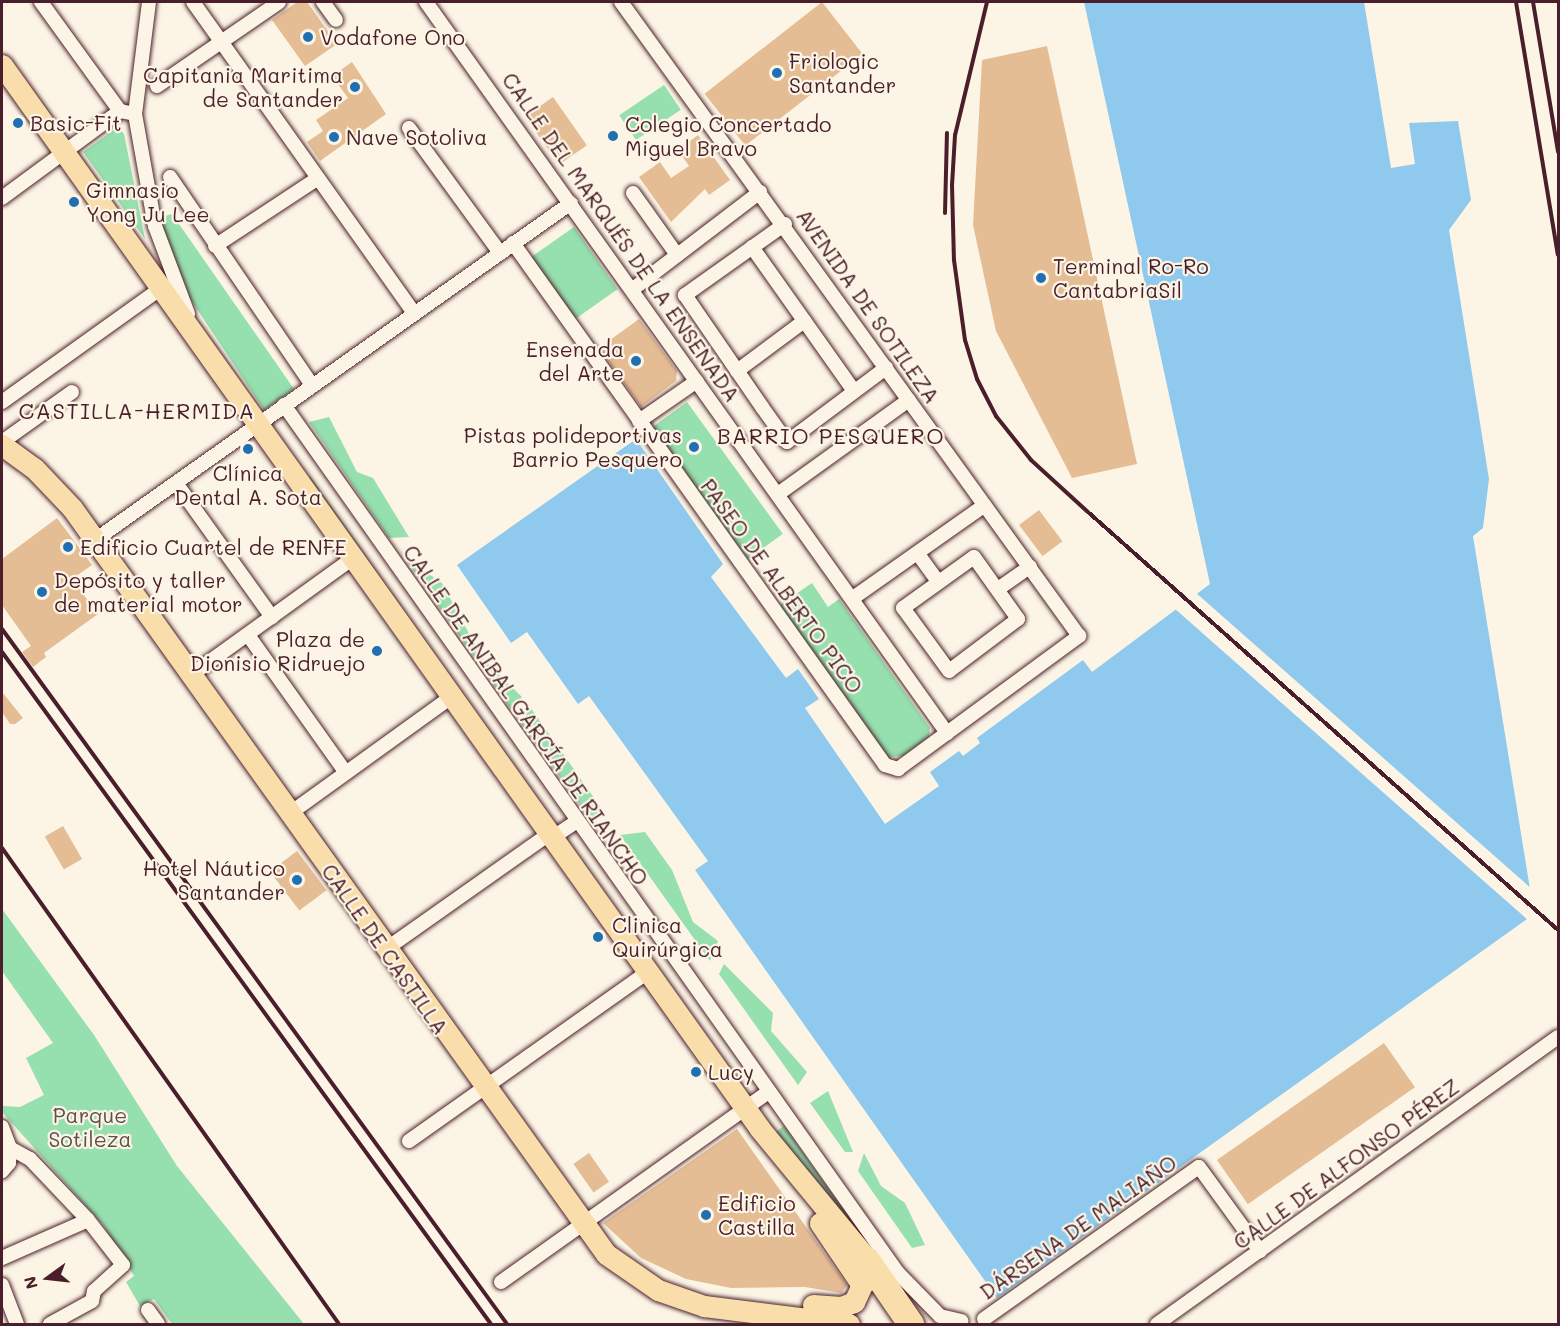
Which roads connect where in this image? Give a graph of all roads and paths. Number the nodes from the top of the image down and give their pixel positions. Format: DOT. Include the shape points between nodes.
graph roads {
  1 [pos="41,2"];
  2 [pos="149,2"];
  3 [pos="193,2"];
  4 [pos="279,2"];
  5 [pos="323,2"];
  6 [pos="426,2"];
  7 [pos="621,2"];
  8 [pos="336,20"];
  9 [pos="222,43"];
  10 [pos="2,65"];
  11 [pos="157,86"];
  12 [pos="120,111"];
  13 [pos="135,114"];
  14 [pos="409,128"];
  15 [pos="62,153"];
  16 [pos="170,177"];
  17 [pos="318,178"];
  18 [pos="760,192"];
  19 [pos="633,193"];
  20 [pos="2,198"];
  21 [pos="571,202"];
  22 [pos="785,224"];
  23 [pos="513,243"];
  24 [pos="215,246"];
  25 [pos="752,247"];
  26 [pos="500,252"];
  27 [pos="677,255"];
  28 [pos="160,288"];
  29 [pos="633,289"];
  30 [pos="414,313"];
  31 [pos="804,321"];
  32 [pos="202,347"];
  33 [pos="886,368"];
  34 [pos="737,371"];
  35 [pos="697,381"];
  36 [pos="312,385"];
  37 [pos="854,391"];
  38 [pos="72,392"];
  39 [pos="909,400"];
  40 [pos="2,402"];
  41 [pos="284,405"];
  42 [pos="639,421"];
  43 [pos="256,424"];
  44 [pos="2,443"];
  45 [pos="176,483"];
  46 [pos="778,494"];
  47 [pos="985,505"];
  48 [pos="95,540"];
  49 [pos="918,554"];
  50 [pos="352,559"];
  51 [pos="1030,567"];
  52 [pos="938,582"];
  53 [pos="998,589"];
  54 [pos="853,598"];
  55 [pos="272,617"];
  56 [pos="248,635"];
  57 [pos="191,675"];
  58 [pos="444,702"];
  59 [pos="947,733"];
  60 [pos="346,773"];
  61 [pos="289,814"];
  62 [pos="576,822"];
  63 [pos="551,836"];
  64 [pos="386,949"];
  65 [pos="648,972"];
  66 [pos="1558,1037"];
  67 [pos="485,1089"];
  68 [pos="768,1092"];
  69 [pos="745,1108"];
  70 [pos="2,1127"];
  71 [pos="764,1134"];
  72 [pos="409,1141"];
  73 [pos="10,1148"];
  74 [pos="2,1171"];
  75 [pos="88,1220"];
  76 [pos="581,1225"];
  77 [pos="1260,1251"];
  78 [pos="2,1258"];
  79 [pos="867,1260"];
  80 [pos="501,1282"];
  81 [pos="2,1285"];
  82 [pos="694,1303"];
  83 [pos="148,1310"];
  84 [pos="984,1319"];
  85 [pos="961,1322"];
  86 [pos="839,1323"];
  87 [pos="17,1324"];
  88 [pos="50,1324"];
  89 [pos="158,1324"];
  90 [pos="911,1324"];
  91 [pos="924,1324"];
  92 [pos="1157,1324"];
  1 -- 12 [label="street"];
  2 -- 13 [label="street"];
  3 -- 9 [label="street"];
  4 -- 9 [label="street"];
  5 -- 8 [label="street"];
  6 -- 21 [label="street, CALLE DEL MARQUÉS DE LA ENSENADA"];
  7 -- 18 [label="street, AVENIDA DE SOTILEZA"];
  9 -- 11 [label="street"];
  9 -- 17 [label="street"];
  10 -- 15 [label="main road"];
  12 -- 13 [label="street"];
  12 -- 15 [label="street"];
  13 -- 32 [label="street" via="155,226"];
  14 -- 26 [label="street"];
  15 -- 20 [label="street"];
  15 -- 28 [label="main road"];
  16 -- 24 [label="street"];
  17 -- 24 [label="street"];
  17 -- 30 [label="street"];
  18 -- 22 [label="street, AVENIDA DE SOTILEZA"];
  18 -- 27 [label="street"];
  19 -- 27 [label="street"];
  21 -- 23 [label="street"];
  21 -- 29 [label="street, CALLE DEL MARQUÉS DE LA ENSENADA"];
  22 -- 25 [label="street"];
  22 -- 33 [label="street, AVENIDA DE SOTILEZA"];
  23 -- 26 [label="street"];
  23 -- 42 [label="street, PASEO DE ALBERTO PICO"];
  24 -- 36 [label="street"];
  25 -- 31 [label="street"];
  25 -- 34 [label="street" via="685,295"];
  26 -- 30 [label="street"];
  27 -- 29 [label="street"];
  28 -- 32 [label="main road"];
  28 -- 40 [label="street"];
  29 -- 35 [label="street, CALLE DEL MARQUÉS DE LA ENSENADA"];
  30 -- 36 [label="street"];
  31 -- 34 [label="street"];
  31 -- 37 [label="street"];
  32 -- 43 [label="main road"];
  33 -- 37 [label="street"];
  33 -- 39 [label="street, AVENIDA DE SOTILEZA"];
  34 -- 37 [label="street" via="787,442"];
  35 -- 42 [label="street"];
  35 -- 46 [label="street, CALLE DEL MARQUÉS DE LA ENSENADA"];
  36 -- 41 [label="street"];
  38 -- 44 [label="street, CALLE DE CASTILLA"];
  39 -- 46 [label="street"];
  39 -- 47 [label="street, AVENIDA DE SOTILEZA"];
  41 -- 43 [label="street"];
  41 -- 62 [label="street, CALLE DE ANIBAL GARCÍA DE RIANCHO"];
  42 -- 59 [label="street, PASEO DE ALBERTO PICO" via="885,765 898,769"];
  43 -- 45 [label="street"];
  43 -- 50 [label="main road"];
  44 -- 48 [label="main road, CALLE DE CASTILLA" via="62,494"];
  45 -- 48 [label="street"];
  45 -- 55 [label="street"];
  46 -- 54 [label="street, CALLE DEL MARQUÉS DE LA ENSENADA"];
  47 -- 49 [label="street"];
  47 -- 51 [label="street, AVENIDA DE SOTILEZA"];
  48 -- 57 [label="main road, CALLE DE CASTILLA"];
  49 -- 52 [label="street"];
  49 -- 54 [label="street"];
  50 -- 55 [label="street"];
  50 -- 58 [label="main road"];
  51 -- 53 [label="street"];
  51 -- 59 [label="street, AVENIDA DE SOTILEZA" via="1079,636"];
  52 -- 53 [label="street" via="975,557"];
  52 -- 53 [label="street" via="903,608 949,671 1018,619"];
  54 -- 59 [label="street, CALLE DEL MARQUÉS DE LA ENSENADA"];
  55 -- 56 [label="street"];
  56 -- 57 [label="street"];
  56 -- 60 [label="street"];
  57 -- 61 [label="main road, CALLE DE CASTILLA"];
  58 -- 60 [label="street"];
  58 -- 63 [label="main road"];
  60 -- 61 [label="street"];
  61 -- 64 [label="main road, CALLE DE CASTILLA"];
  62 -- 63 [label="street"];
  62 -- 68 [label="street, CALLE DE ANIBAL GARCÍA DE RIANCHO"];
  63 -- 64 [label="street"];
  63 -- 65 [label="main road"];
  64 -- 67 [label="main road, CALLE DE CASTILLA"];
  65 -- 67 [label="street"];
  65 -- 69 [label="main road"];
  66 -- 77 [label="street, CALLE DE ALFONSO PÉREZ"];
  67 -- 72 [label="street"];
  67 -- 76 [label="main road, CALLE DE CASTILLA"];
  68 -- 69 [label="street"];
  68 -- 85 [label="street, CALLE DE ANIBAL GARCÍA DE RIANCHO" via="898,1273 940,1316"];
  69 -- 71 [label="main road"];
  69 -- 76 [label="street"];
  70 -- 73 [label="street"];
  71 -- 79 [label="main road"];
  71 -- 82 [label="main road" via="856,1273 862,1285 860,1295 841,1307"];
  73 -- 74 [label="street" via="9,1163"];
  73 -- 75 [label="street" via="30,1159"];
  75 -- 78 [label="street"];
  75 -- 88 [label="street" via="123,1265 94,1291 92,1301"];
  76 -- 80 [label="street"];
  76 -- 82 [label="main road, CALLE DE CASTILLA" via="606,1254 637,1278"];
  77 -- 84 [label="street, DÁRSENA DE MALIAÑO" via="1199,1167"];
  77 -- 92 [label="street, CALLE DE ALFONSO PÉREZ"];
  79 -- 90 [label="highway"];
  79 -- 91 [label="main road"];
  81 -- 87 [label="street"];
  82 -- 86 [label="main road, CALLE DE CASTILLA" via="723,1311"];
  83 -- 89 [label="street"];
}
